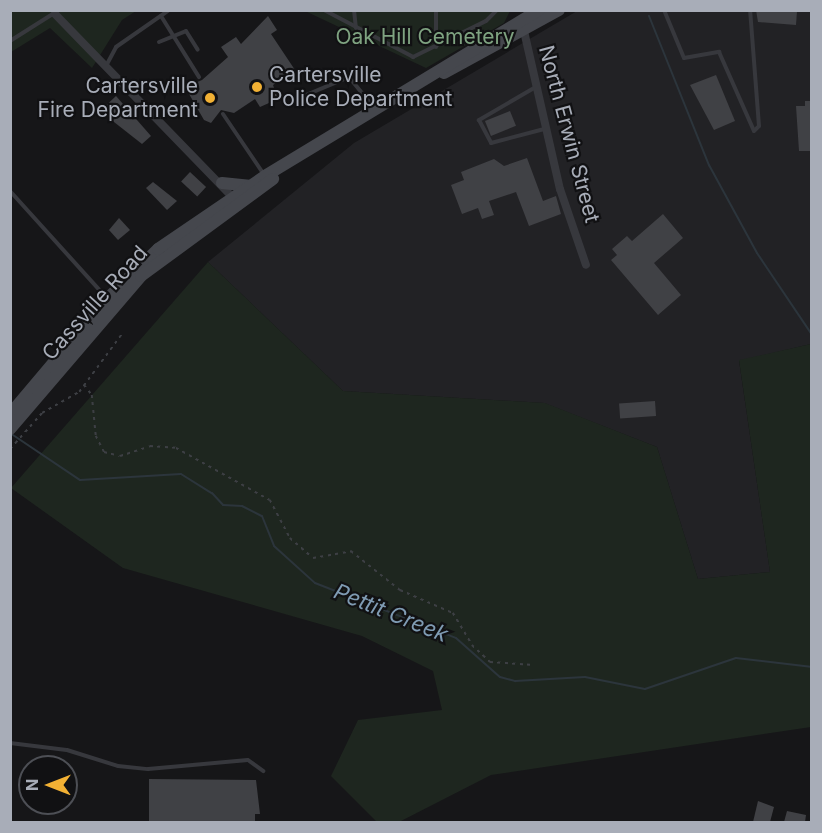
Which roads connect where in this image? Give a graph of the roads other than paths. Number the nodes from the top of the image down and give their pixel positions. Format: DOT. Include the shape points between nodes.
graph roads {
  1 [pos="170,10"];
  2 [pos="324,10"];
  3 [pos="354,10"];
  4 [pos="436,10"];
  5 [pos="497,10"];
  6 [pos="539,10"];
  7 [pos="559,10"];
  8 [pos="664,10"];
  9 [pos="750,10"];
  10 [pos="57,12"];
  11 [pos="161,16"];
  12 [pos="524,20"];
  13 [pos="356,28"];
  14 [pos="173,36"];
  15 [pos="10,42"];
  16 [pos="159,42"];
  17 [pos="436,47"];
  18 [pos="198,50"];
  19 [pos="106,67"];
  20 [pos="199,77"];
  21 [pos="534,88"];
  22 [pos="306,95"];
  23 [pos="374,109"];
  24 [pos="223,114"];
  25 [pos="544,129"];
  26 [pos="307,152"];
  27 [pos="265,176"];
  28 [pos="222,183"];
  29 [pos="250,186"];
  30 [pos="10,191"];
  31 [pos="236,200"];
  32 [pos="586,265"];
  33 [pos="108,298"];
  34 [pos="23,407"];
  35 [pos="10,414"];
  36 [pos="10,429"];
  37 [pos="10,743"];
  38 [pos="263,771"];
  1 -- 11 [label="lane"];
  2 -- 13 [label="lane"];
  3 -- 13 [label="lane"];
  4 -- 17 [label="lane"];
  5 -- 17 [label="lane" via="486,21"];
  6 -- 12 [label="main road, Cassville Road"];
  7 -- 12 [label="main road, Cassville Road"];
  8 -- 9 [label="lane" via="684,58 721,55 754,131 759,126"];
  10 -- 15 [label="lane"];
  10 -- 19 [label="street"];
  11 -- 14 [label="lane"];
  11 -- 19 [label="lane" via="116,47"];
  12 -- 21 [label="street, North Erwin Street"];
  12 -- 23 [label="main road, Cassville Road"];
  13 -- 17 [label="lane" via="410,57"];
  14 -- 16 [label="lane"];
  14 -- 18 [label="lane" via="186,31"];
  14 -- 20 [label="lane"];
  19 -- 28 [label="street"];
  21 -- 25 [label="street, North Erwin Street"];
  21 -- 25 [label="lane" via="479,120 491,143 520,139"];
  22 -- 23 [label="lane" via="349,77"];
  23 -- 26 [label="main road, Cassville Road"];
  24 -- 27 [label="lane"];
  25 -- 32 [label="street, North Erwin Street"];
  26 -- 27 [label="main road, Cassville Road"];
  26 -- 31 [label="main road, Cassville Road"];
  27 -- 29 [label="main road, Cassville Road"];
  28 -- 29 [label="main road"];
  28 -- 31 [label="street"];
  29 -- 31 [label="main road, Cassville Road"];
  30 -- 33 [label="lane"];
  31 -- 33 [label="main road, Cassville Road" via="158,249"];
  31 -- 34 [label="main road, Cassville Road" via="141,276"];
  33 -- 34 [label="main road, Cassville Road"];
  34 -- 35 [label="main road, Cassville Road"];
  34 -- 36 [label="main road, Cassville Road"];
  37 -- 38 [label="lane" via="67,750 118,766 148,769 248,760"];
}
